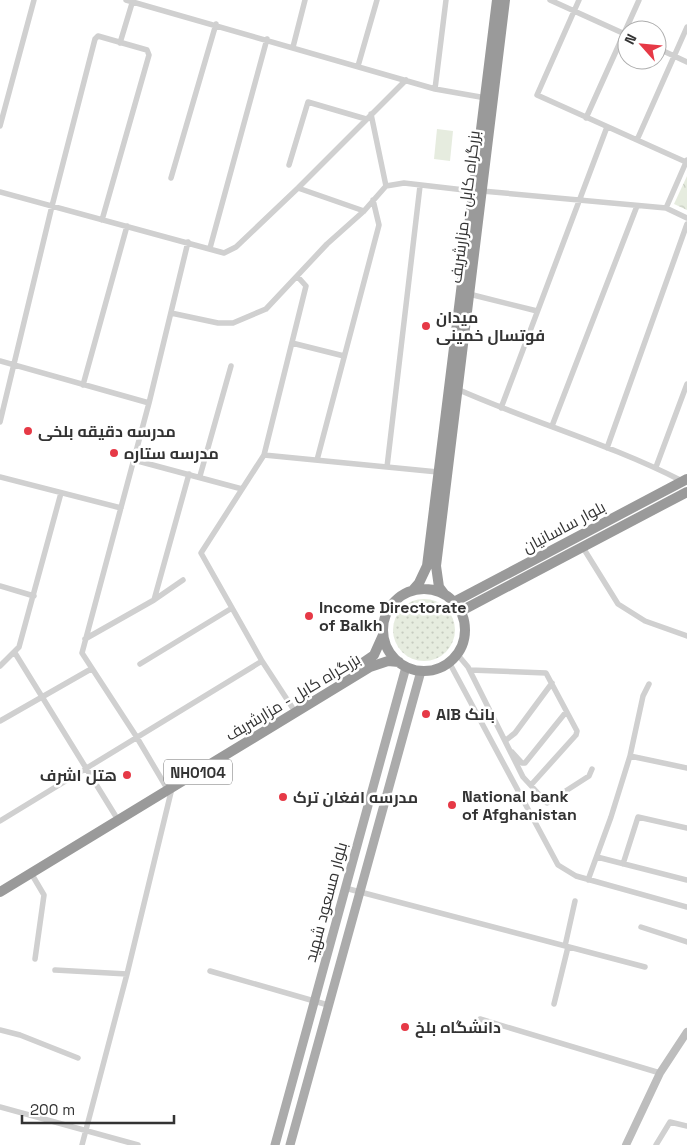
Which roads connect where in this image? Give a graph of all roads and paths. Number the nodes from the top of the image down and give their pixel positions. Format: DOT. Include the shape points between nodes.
graph roads {
  1 [pos="34,0"];
  2 [pos="126,0"];
  3 [pos="305,0"];
  4 [pos="377,0"];
  5 [pos="446,0"];
  6 [pos="497,0"];
  7 [pos="505,0"];
  8 [pos="550,0"];
  9 [pos="579,0"];
  10 [pos="639,0"];
  11 [pos="133,1"];
  12 [pos="574,11"];
  13 [pos="631,20"];
  14 [pos="216,24"];
  15 [pos="687,27"];
  16 [pos="617,30"];
  17 [pos="267,39"];
  18 [pos="120,43"];
  19 [pos="293,47"];
  20 [pos="617,51"];
  21 [pos="667,53"];
  22 [pos="674,56"];
  23 [pos="687,62"];
  24 [pos="358,66"];
  25 [pos="406,80"];
  26 [pos="435,89"];
  27 [pos="489,99"];
  28 [pos="371,114"];
  29 [pos="586,118"];
  30 [pos="366,120"];
  31 [pos="0,126"];
  32 [pos="606,127"];
  33 [pos="637,140"];
  34 [pos="686,161"];
  35 [pos="289,165"];
  36 [pos="171,178"];
  37 [pos="386,186"];
  38 [pos="420,186"];
  39 [pos="298,188"];
  40 [pos="478,191"];
  41 [pos="0,192"];
  42 [pos="373,200"];
  43 [pos="578,201"];
  44 [pos="52,206"];
  45 [pos="637,206"];
  46 [pos="666,208"];
  47 [pos="364,211"];
  48 [pos="687,218"];
  49 [pos="102,220"];
  50 [pos="687,224"];
  51 [pos="127,226"];
  52 [pos="188,242"];
  53 [pos="210,248"];
  54 [pos="298,276"];
  55 [pos="469,294"];
  56 [pos="537,311"];
  57 [pos="171,313"];
  58 [pos="292,343"];
  59 [pos="344,356"];
  60 [pos="0,361"];
  61 [pos="14,365"];
  62 [pos="232,366"];
  63 [pos="687,384"];
  64 [pos="83,385"];
  65 [pos="457,389"];
  66 [pos="150,403"];
  67 [pos="501,408"];
  68 [pos="0,422"];
  69 [pos="552,426"];
  70 [pos="607,448"];
  71 [pos="264,455"];
  72 [pos="134,460"];
  73 [pos="317,460"];
  74 [pos="387,467"];
  75 [pos="656,467"];
  76 [pos="438,472"];
  77 [pos="189,474"];
  78 [pos="200,476"];
  79 [pos="0,478"];
  80 [pos="684,480"];
  81 [pos="242,489"];
  82 [pos="687,492"];
  83 [pos="61,493"];
  84 [pos="121,508"];
  85 [pos="582,546"];
  86 [pos="183,580"];
  87 [pos="0,586"];
  88 [pos="412,591"];
  89 [pos="445,595"];
  90 [pos="34,596"];
  91 [pos="154,600"];
  92 [pos="454,602"];
  93 [pos="232,608"];
  94 [pos="461,611"];
  95 [pos="383,636"];
  96 [pos="687,636"];
  97 [pos="85,640"];
  98 [pos="15,653"];
  99 [pos="457,654"];
  100 [pos="262,661"];
  101 [pos="449,662"];
  102 [pos="140,664"];
  103 [pos="403,665"];
  104 [pos="0,666"];
  105 [pos="91,669"];
  106 [pos="470,670"];
  107 [pos="421,671"];
  108 [pos="335,684"];
  109 [pos="552,684"];
  110 [pos="649,684"];
  111 [pos="44,697"];
  112 [pos="292,707"];
  113 [pos="566,712"];
  114 [pos="0,721"];
  115 [pos="136,736"];
  116 [pos="505,741"];
  117 [pos="510,751"];
  118 [pos="630,756"];
  119 [pos="87,768"];
  120 [pos="687,768"];
  121 [pos="592,769"];
  122 [pos="531,785"];
  123 [pos="169,786"];
  124 [pos="116,815"];
  125 [pos="0,821"];
  126 [pos="687,828"];
  127 [pos="597,857"];
  128 [pos="623,864"];
  129 [pos="31,874"];
  130 [pos="588,880"];
  131 [pos="687,880"];
  132 [pos="0,885"];
  133 [pos="345,888"];
  134 [pos="0,892"];
  135 [pos="359,892"];
  136 [pos="575,900"];
  137 [pos="687,907"];
  138 [pos="641,927"];
  139 [pos="687,942"];
  140 [pos="566,946"];
  141 [pos="35,959"];
  142 [pos="645,967"];
  143 [pos="55,970"];
  144 [pos="210,971"];
  145 [pos="128,974"];
  146 [pos="314,1001"];
  147 [pos="554,1004"];
  148 [pos="328,1005"];
  149 [pos="480,1019"];
  150 [pos="0,1030"];
  151 [pos="687,1032"];
  152 [pos="78,1058"];
  153 [pos="660,1073"];
  154 [pos="0,1107"];
  155 [pos="281,1122"];
  156 [pos="295,1126"];
  157 [pos="687,1126"];
  158 [pos="86,1131"];
  159 [pos="82,1145"];
  160 [pos="138,1145"];
  161 [pos="275,1145"];
  162 [pos="290,1145"];
  163 [pos="626,1145"];
  164 [pos="656,1145"];
  1 -- 31 [label="street"];
  2 -- 11 [label="street"];
  3 -- 19 [label="street"];
  4 -- 24 [label="street"];
  5 -- 26 [label="street"];
  6 -- 27 [label="highway, بزرگراه کابل - مزارشریف / NH0104"];
  7 -- 27 [label="highway, بزرگراه کابل - مزارشریف / NH0104"];
  8 -- 12 [label="street"];
  9 -- 12 [label="street"];
  10 -- 13 [label="street"];
  11 -- 14 [label="street"];
  11 -- 18 [label="street"];
  12 -- 16 [label="street"];
  12 -- 29 [label="street" via="537,95"];
  14 -- 17 [label="street"];
  14 -- 36 [label="street"];
  15 -- 22 [label="street"];
  17 -- 19 [label="street"];
  17 -- 53 [label="street"];
  18 -- 44 [label="street" via="98,36 95,39"];
  18 -- 49 [label="street" via="147,50 149,55"];
  19 -- 24 [label="street"];
  20 -- 29 [label="street"];
  21 -- 22 [label="street"];
  22 -- 23 [label="street"];
  22 -- 33 [label="street"];
  24 -- 25 [label="street"];
  25 -- 26 [label="street"];
  25 -- 28 [label="street"];
  26 -- 27 [label="street"];
  27 -- 40 [label="highway, بزرگراه کابل - مزارشریف / NH0104"];
  28 -- 30 [label="street"];
  28 -- 37 [label="street"];
  29 -- 32 [label="street"];
  30 -- 35 [label="street" via="308,102"];
  30 -- 39 [label="street"];
  32 -- 33 [label="street"];
  32 -- 43 [label="street"];
  33 -- 34 [label="street"];
  34 -- 46 [label="street"];
  37 -- 38 [label="street" via="404,183"];
  37 -- 42 [label="street"];
  38 -- 40 [label="street"];
  38 -- 74 [label="street"];
  39 -- 47 [label="street"];
  39 -- 53 [label="street" via="231,251 224,253"];
  40 -- 43 [label="street"];
  40 -- 55 [label="highway, بزرگراه کابل - مزارشریف / NH0104"];
  40 -- 76 [label="highway, بزرگراه کابل - مزارشریف / NH0104"];
  41 -- 44 [label="street"];
  42 -- 47 [label="street"];
  42 -- 59 [label="street" via="379,225"];
  43 -- 45 [label="street"];
  43 -- 56 [label="street"];
  44 -- 49 [label="street"];
  44 -- 61 [label="street"];
  45 -- 46 [label="street"];
  45 -- 69 [label="street"];
  46 -- 48 [label="street"];
  47 -- 54 [label="street"];
  49 -- 51 [label="street"];
  50 -- 70 [label="street"];
  51 -- 52 [label="street"];
  51 -- 64 [label="street"];
  52 -- 53 [label="street"];
  52 -- 57 [label="street"];
  54 -- 57 [label="street" via="266,309 233,323"];
  54 -- 58 [label="street" via="306,286"];
  55 -- 56 [label="street"];
  55 -- 65 [label="highway, بزرگراه کابل - مزارشریف / NH0104"];
  56 -- 67 [label="street"];
  57 -- 66 [label="street"];
  58 -- 59 [label="street"];
  58 -- 71 [label="street"];
  59 -- 73 [label="street"];
  60 -- 61 [label="street"];
  61 -- 64 [label="street"];
  61 -- 68 [label="street"];
  62 -- 78 [label="street"];
  63 -- 75 [label="street"];
  64 -- 66 [label="street"];
  65 -- 67 [label="street"];
  65 -- 89 [label="highway, بزرگراه کابل - مزارشریف / NH0104" via="436,566 439,587"];
  66 -- 72 [label="street"];
  67 -- 69 [label="street"];
  69 -- 70 [label="street"];
  70 -- 75 [label="street"];
  71 -- 73 [label="street"];
  71 -- 81 [label="street"];
  72 -- 77 [label="street"];
  72 -- 84 [label="street"];
  73 -- 74 [label="street"];
  74 -- 76 [label="street"];
  75 -- 80 [label="street"];
  76 -- 88 [label="highway, بزرگراه کابل - مزارشریف / NH0104" via="427,566"];
  77 -- 78 [label="street"];
  77 -- 91 [label="street"];
  78 -- 81 [label="street"];
  79 -- 83 [label="street"];
  80 -- 92 [label="highway, بلوار ساسانیان"];
  81 -- 93 [label="street" via="201,554"];
  82 -- 85 [label="highway, بلوار ساسانیان"];
  83 -- 84 [label="street"];
  83 -- 90 [label="street"];
  84 -- 97 [label="street"];
  85 -- 94 [label="highway, بلوار ساسانیان"];
  85 -- 96 [label="street" via="618,604 645,621"];
  86 -- 91 [label="street"];
  87 -- 90 [label="street"];
  88 -- 89 [label="highway" via="435,590"];
  88 -- 95 [label="highway, NH0104" via="397,599 387,613"];
  89 -- 92 [label="highway"];
  90 -- 98 [label="street"];
  91 -- 97 [label="street"];
  92 -- 94 [label="highway"];
  93 -- 100 [label="street"];
  93 -- 102 [label="street"];
  94 -- 99 [label="highway" via="465,629"];
  95 -- 103 [label="highway" via="386,646"];
  95 -- 108 [label="highway, بزرگراه کابل - مزارشریف / NH0104" via="374,655"];
  97 -- 105 [label="street" via="82,653"];
  98 -- 104 [label="street"];
  98 -- 111 [label="street"];
  99 -- 101 [label="highway"];
  99 -- 106 [label="street"];
  100 -- 112 [label="street"];
  100 -- 115 [label="street"];
  101 -- 107 [label="highway" via="436,669"];
  101 -- 130 [label="street" via="553,859 564,871"];
  103 -- 107 [label="highway, NH0104"];
  103 -- 108 [label="highway, بزرگراه کابل - مزارشریف / NH0104" via="380,662"];
  103 -- 133 [label="main road, بلوار مسعود شهید"];
  105 -- 111 [label="street"];
  105 -- 115 [label="street"];
  106 -- 109 [label="street" via="546,674"];
  106 -- 116 [label="street"];
  107 -- 135 [label="main road, بلوار مسعود شهید"];
  108 -- 112 [label="highway, بزرگراه کابل - مزارشریف / NH0104"];
  108 -- 123 [label="highway, بزرگراه کابل - مزارشریف / NH0104"];
  109 -- 113 [label="street"];
  109 -- 116 [label="street" via="515,733"];
  110 -- 118 [label="street" via="643,696"];
  111 -- 114 [label="street"];
  111 -- 119 [label="street"];
  112 -- 123 [label="highway, بزرگراه کابل - مزارشریف / NH0104"];
  113 -- 117 [label="street" via="525,764"];
  113 -- 122 [label="street" via="576,735"];
  115 -- 119 [label="street"];
  115 -- 123 [label="street"];
  116 -- 117 [label="street"];
  117 -- 122 [label="street" via="523,777"];
  118 -- 120 [label="street"];
  118 -- 127 [label="street"];
  119 -- 124 [label="street"];
  119 -- 125 [label="street"];
  121 -- 122 [label="street" via="589,776 547,803"];
  123 -- 124 [label="highway, بزرگراه کابل - مزارشریف / NH0104"];
  123 -- 129 [label="highway, بزرگراه کابل - مزارشریف / NH0104"];
  123 -- 145 [label="street"];
  124 -- 132 [label="highway, بزرگراه کابل - مزارشریف / NH0104"];
  126 -- 128 [label="street" via="638,818"];
  127 -- 128 [label="street"];
  127 -- 130 [label="street"];
  128 -- 131 [label="street"];
  129 -- 134 [label="highway, بزرگراه کابل - مزارشریف / NH0104"];
  129 -- 141 [label="street" via="44,895"];
  130 -- 137 [label="street"];
  133 -- 135 [label="street"];
  133 -- 146 [label="main road, بلوار مسعود شهید"];
  135 -- 140 [label="street"];
  135 -- 148 [label="main road, بلوار مسعود شهید"];
  136 -- 140 [label="street"];
  138 -- 139 [label="street"];
  140 -- 142 [label="street"];
  140 -- 147 [label="street"];
  143 -- 145 [label="street"];
  144 -- 146 [label="street"];
  145 -- 158 [label="street"];
  146 -- 148 [label="street"];
  146 -- 155 [label="main road, بلوار مسعود شهید"];
  148 -- 156 [label="main road, بلوار مسعود شهید"];
  149 -- 153 [label="street"];
  150 -- 152 [label="street"];
  151 -- 153 [label="street"];
  153 -- 163 [label="street"];
  154 -- 158 [label="street"];
  155 -- 156 [label="main road"];
  155 -- 161 [label="main road, بلوار مسعود شهید"];
  156 -- 162 [label="main road, بلوار مسعود شهید"];
  157 -- 164 [label="street" via="670,1122"];
  158 -- 159 [label="street"];
  158 -- 160 [label="street"];
}
